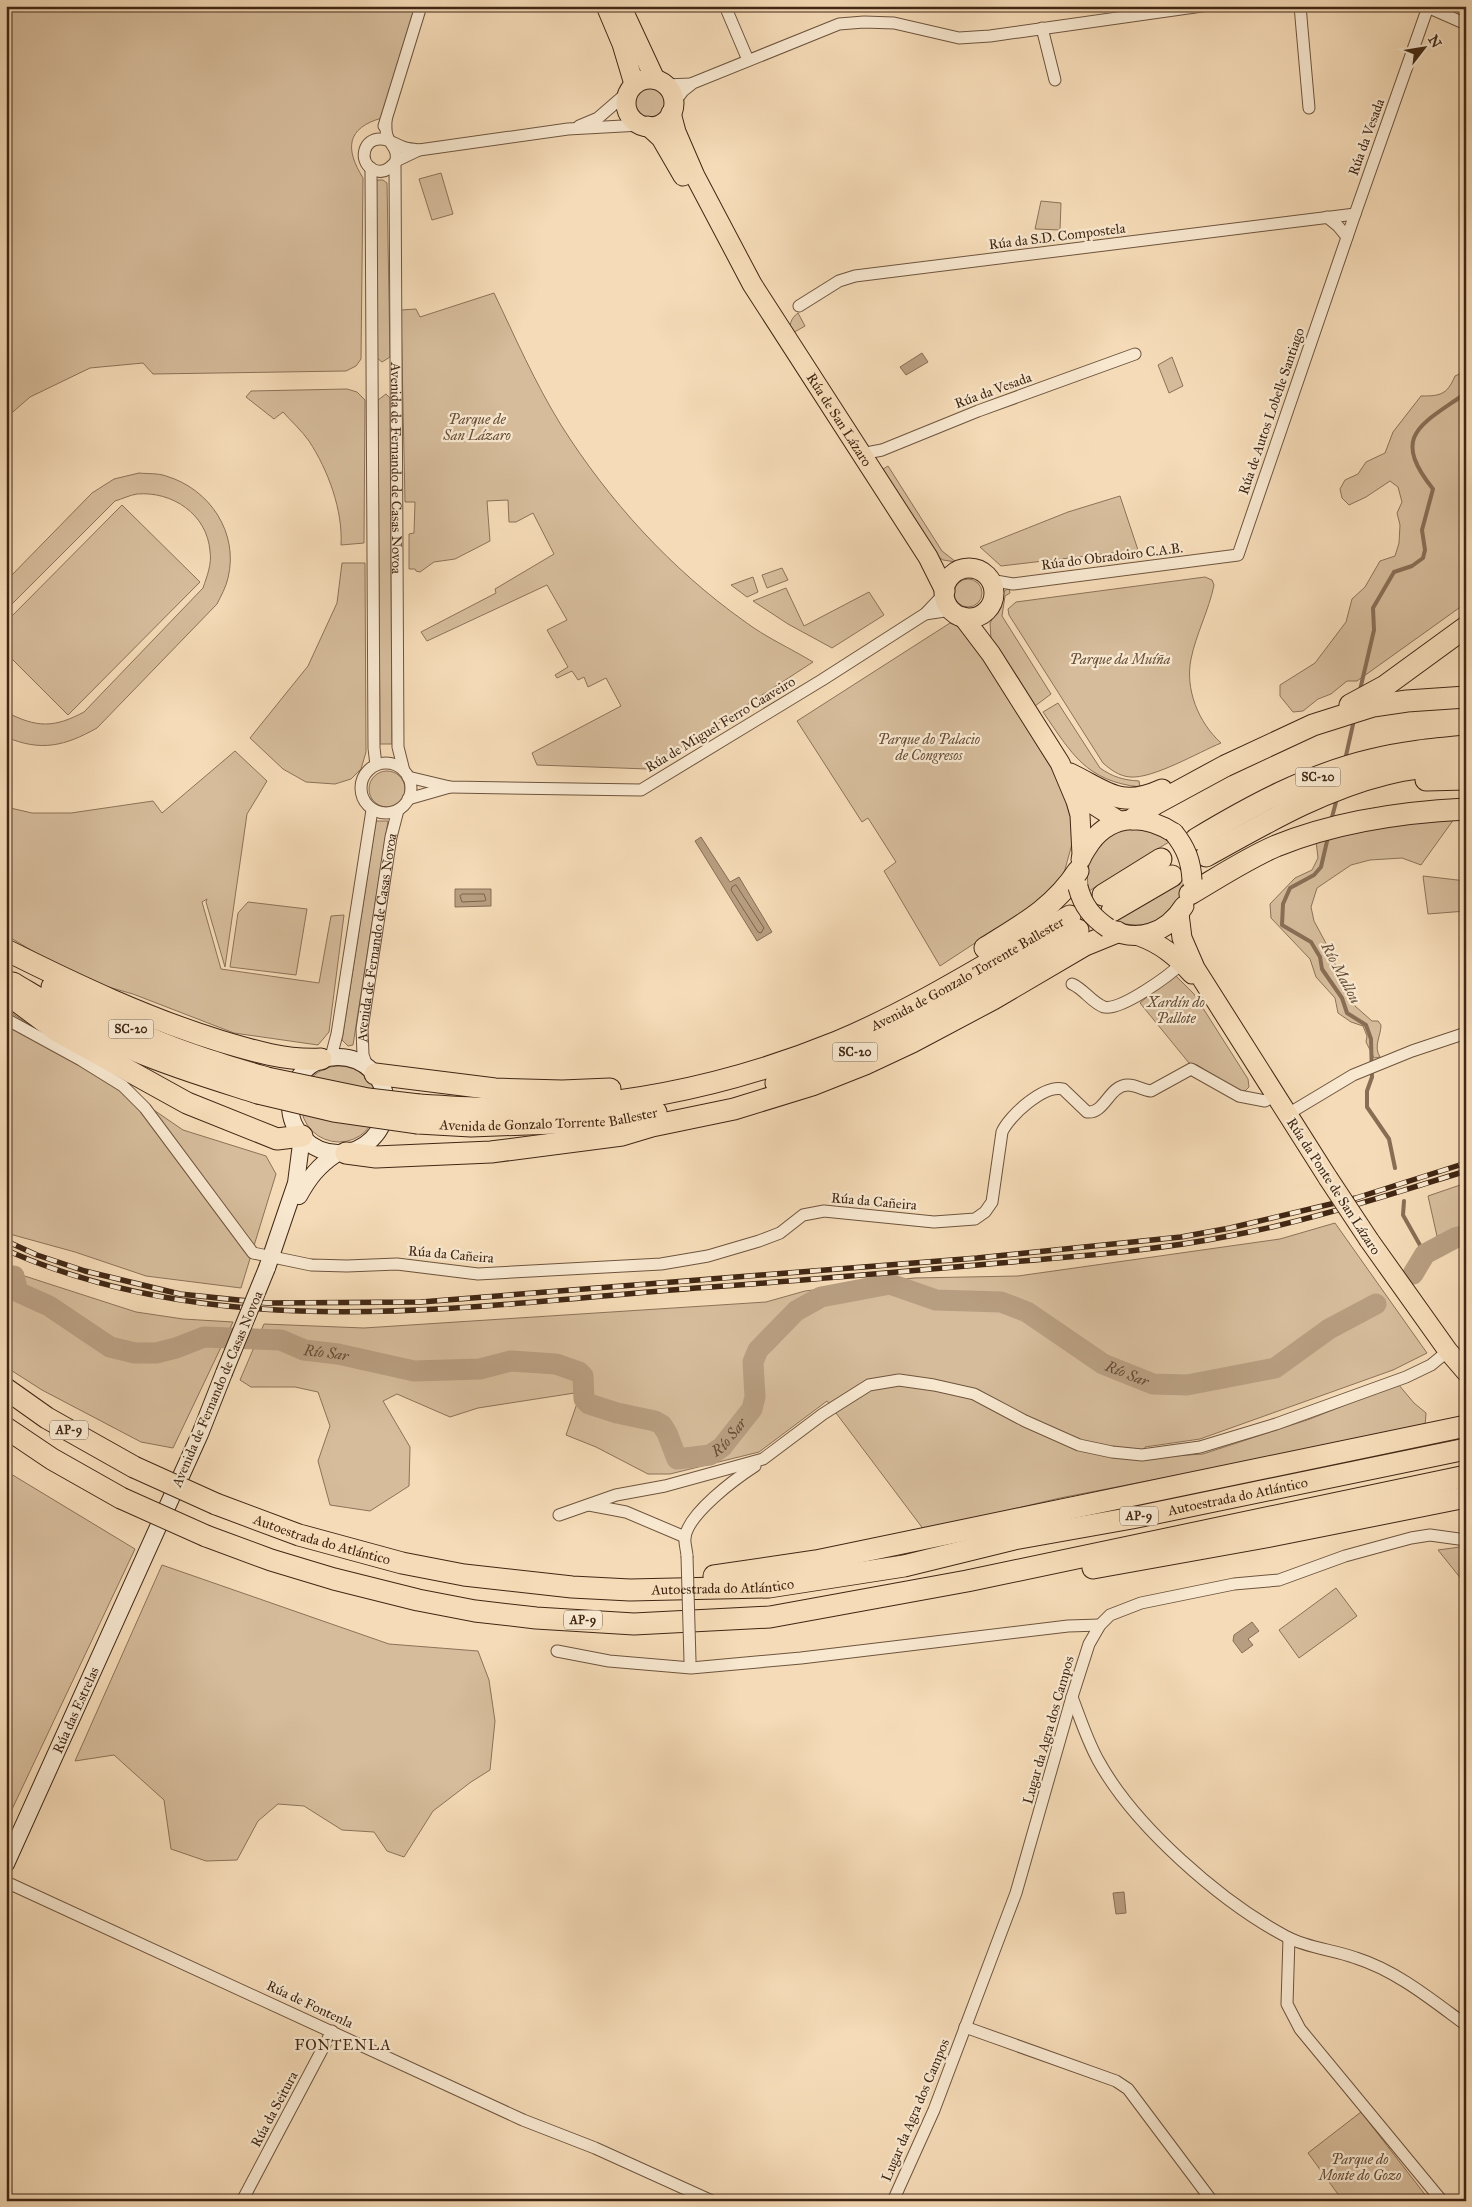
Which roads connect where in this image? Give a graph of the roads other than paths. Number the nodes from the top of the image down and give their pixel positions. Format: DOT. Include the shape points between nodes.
graph roads {
  1 [pos="421,6"];
  2 [pos="606,6"];
  3 [pos="621,6"];
  4 [pos="725,6"];
  5 [pos="1202,6"];
  6 [pos="1300,6"];
  7 [pos="1426,7"];
  8 [pos="1466,24"];
  9 [pos="1042,28"];
  10 [pos="748,60"];
  11 [pos="1055,80"];
  12 [pos="660,82"];
  13 [pos="692,83"];
  14 [pos="631,88"];
  15 [pos="672,108"];
  16 [pos="1309,108"];
  17 [pos="386,120"];
  18 [pos="644,126"];
  19 [pos="568,129"];
  20 [pos="375,139"];
  21 [pos="390,141"];
  22 [pos="419,150"];
  23 [pos="395,162"];
  24 [pos="371,168"];
  25 [pos="1355,214"];
  26 [pos="1327,217"];
  27 [pos="1347,236"];
  28 [pos="1333,278"];
  29 [pos="752,284"];
  30 [pos="799,306"];
  31 [pos="1135,354"];
  32 [pos="861,454"];
  33 [pos="1238,555"];
  34 [pos="928,557"];
  35 [pos="959,571"];
  36 [pos="990,580"];
  37 [pos="951,603"];
  38 [pos="986,612"];
  39 [pos="925,614"];
  40 [pos="1466,627"];
  41 [pos="991,654"];
  42 [pos="1466,697"];
  43 [pos="1313,725"];
  44 [pos="1466,731"];
  45 [pos="1466,746"];
  46 [pos="1408,752"];
  47 [pos="1466,764"];
  48 [pos="376,765"];
  49 [pos="1225,766"];
  50 [pos="1065,768"];
  51 [pos="406,774"];
  52 [pos="1387,774"];
  53 [pos="1466,780"];
  54 [pos="450,787"];
  55 [pos="408,799"];
  56 [pos="1466,808"];
  57 [pos="372,810"];
  58 [pos="398,810"];
  59 [pos="1126,820"];
  60 [pos="1079,871"];
  61 [pos="1179,877"];
  62 [pos="1179,914"];
  63 [pos="1110,916"];
  64 [pos="1139,936"];
  65 [pos="6,950"];
  66 [pos="6,956"];
  67 [pos="1182,963"];
  68 [pos="6,979"];
  69 [pos="1072,984"];
  70 [pos="6,990"];
  71 [pos="1210,995"];
  72 [pos="6,1019"];
  73 [pos="1466,1033"];
  74 [pos="838,1041"];
  75 [pos="326,1058"];
  76 [pos="371,1070"];
  77 [pos="263,1086"];
  78 [pos="1275,1095"];
  79 [pos="644,1096"];
  80 [pos="418,1114"];
  81 [pos="1288,1114"];
  82 [pos="611,1121"];
  83 [pos="652,1126"];
  84 [pos="302,1136"];
  85 [pos="341,1153"];
  86 [pos="285,1220"];
  87 [pos="269,1263"];
  88 [pos="1448,1351"];
  89 [pos="1466,1372"];
  90 [pos="6,1389"];
  91 [pos="1466,1426"];
  92 [pos="6,1428"];
  93 [pos="1466,1450"];
  94 [pos="763,1459"];
  95 [pos="1466,1476"];
  96 [pos="1466,1497"];
  97 [pos="587,1505"];
  98 [pos="559,1515"];
  99 [pos="685,1537"];
  100 [pos="1466,1540"];
  101 [pos="145,1555"];
  102 [pos="967,1581"];
  103 [pos="630,1590"];
  104 [pos="1100,1625"];
  105 [pos="557,1652"];
  106 [pos="691,1664"];
  107 [pos="1072,1697"];
  108 [pos="6,1864"];
  109 [pos="6,1882"];
  110 [pos="1289,1938"];
  111 [pos="1466,2025"];
  112 [pos="965,2027"];
  113 [pos="332,2030"];
  114 [pos="242,2201"];
  115 [pos="712,2201"];
  116 [pos="893,2201"];
  117 [pos="1212,2201"];
  118 [pos="1442,2201"];
  1 -- 17 [label="street"];
  2 -- 14 [label="main road" via="622,44"];
  3 -- 12 [label="main road"];
  4 -- 10 [label="street"];
  5 -- 9 [label="street"];
  6 -- 16 [label="street"];
  7 -- 8 [label="street"];
  7 -- 25 [label="street, Rúa da Vesada"];
  9 -- 10 [label="street" via="959,38 894,23 839,24"];
  9 -- 11 [label="street"];
  10 -- 13 [label="street"];
  12 -- 13 [label="street"];
  12 -- 14 [label="main road" via="648,79"];
  12 -- 15 [label="main road" via="672,93"];
  13 -- 15 [label="street"];
  14 -- 18 [label="main road" via="626,100 629,115"];
  14 -- 19 [label="street" via="598,118"];
  15 -- 18 [label="main road" via="661,124"];
  15 -- 29 [label="main road, Rúa de San Lázaro" via="676,132 703,193"];
  17 -- 20 [label="street"];
  17 -- 21 [label="street"];
  18 -- 19 [label="street"];
  18 -- 29 [label="main road, Rúa de San Lázaro" via="661,138 719,239"];
  19 -- 22 [label="street"];
  20 -- 21 [label="street"];
  20 -- 24 [label="street" via="367,145 364,155"];
  21 -- 22 [label="street"];
  21 -- 23 [label="street" via="396,150"];
  22 -- 23 [label="street"];
  23 -- 24 [label="street" via="386,170"];
  23 -- 51 [label="street, Avenida de Fernando de Casas Novoa" via="398,747"];
  24 -- 48 [label="street, Avenida de Fernando de Casas Novoa"];
  25 -- 26 [label="street, Rúa da S.D. Compostela"];
  25 -- 27 [label="street, Rúa da Vesada"];
  26 -- 27 [label="street"];
  26 -- 30 [label="street, Rúa da S.D. Compostela" via="855,276 838,281"];
  27 -- 28 [label="street, Rúa da Vesada"];
  28 -- 33 [label="street, Rúa de Autos Lobelle Santiago"];
  29 -- 32 [label="main road, Rúa de San Lázaro"];
  31 -- 32 [label="street, Rúa da Vesada" via="882,450"];
  32 -- 34 [label="main road, Rúa de San Lázaro"];
  33 -- 36 [label="street, Rúa do Obradoiro C.A.B." via="1013,584"];
  34 -- 35 [label="main road, Rúa de San Lázaro" via="941,566"];
  34 -- 37 [label="main road, Rúa de San Lázaro"];
  35 -- 36 [label="main road" via="978,570"];
  35 -- 37 [label="main road" via="948,582"];
  36 -- 38 [label="main road" via="994,596"];
  37 -- 38 [label="main road" via="978,616"];
  37 -- 39 [label="street, Rúa de Miguel Ferro Caaveiro"];
  37 -- 39 [label="street, Rúa de Miguel Ferro Caaveiro"];
  37 -- 41 [label="main road, Rúa de San Lázaro"];
  38 -- 41 [label="main road, Rúa de San Lázaro" via="984,627"];
  39 -- 54 [label="street, Rúa de Miguel Ferro Caaveiro" via="641,790"];
  40 -- 43 [label="highway" via="1385,686"];
  41 -- 50 [label="main road, Rúa de San Lázaro"];
  42 -- 43 [label="highway" via="1373,706"];
  43 -- 49 [label="highway"];
  44 -- 46 [label="highway" via="1422,740"];
  45 -- 46 [label="highway, SC-20"];
  46 -- 52 [label="highway, SC-20" via="1370,760 1311,780 1251,807 1201,848 1346,786"];
  47 -- 52 [label="highway, SC-20"];
  48 -- 51 [label="street" via="391,764"];
  48 -- 57 [label="street" via="368,770 360,785 362,798"];
  49 -- 50 [label="highway" via="1184,779 1142,798 1128,800 1108,795"];
  49 -- 59 [label="highway"];
  50 -- 59 [label="main road, Rúa de San Lázaro" via="1094,805"];
  50 -- 60 [label="main road, Rúa de San Lázaro" via="1080,816"];
  51 -- 54 [label="street, Rúa de Miguel Ferro Caaveiro"];
  51 -- 55 [label="street" via="411,792"];
  52 -- 53 [label="highway" via="1414,780"];
  54 -- 55 [label="street, Rúa de Miguel Ferro Caaveiro"];
  55 -- 58 [label="street"];
  56 -- 61 [label="highway" via="1394,817 1320,832 1278,846 1235,866"];
  57 -- 58 [label="street" via="385,814"];
  57 -- 75 [label="street, Avenida de Fernando de Casas Novoa" via="337,1034"];
  58 -- 76 [label="street, Avenida de Fernando de Casas Novoa" via="390,836 362,1029 363,1055"];
  59 -- 60 [label="main road" via="1096,836"];
  59 -- 61 [label="main road, bridge" via="1146,820 1174,833 1185,847 1191,865"];
  60 -- 63 [label="main road, bridge" via="1082,900 1088,910 1097,920"];
  60 -- 74 [label="highway, SC-20" via="1054,901 1023,925 890,1005 842,1028"];
  61 -- 62 [label="main road"];
  61 -- 63 [label="highway, SC-20"];
  62 -- 64 [label="main road" via="1164,927"];
  62 -- 71 [label="main road, Rúa da Ponte de San Lázaro" via="1182,938"];
  63 -- 64 [label="main road, Rúa da Ponte de San Lázaro"];
  63 -- 83 [label="highway, SC-20" via="1085,945 912,1042 812,1085 734,1109"];
  64 -- 67 [label="main road, Rúa da Ponte de San Lázaro" via="1153,941"];
  65 -- 75 [label="highway" via="86,990 172,1026 250,1050 293,1059"];
  66 -- 77 [label="highway, Avenida de Gonzalo Torrente Ballester / SC-20" via="80,1004"];
  67 -- 69 [label="street" via="1149,989 1111,1007 1103,1006"];
  67 -- 71 [label="main road, Rúa da Ponte de San Lázaro"];
  68 -- 77 [label="highway, Avenida de Gonzalo Torrente Ballester / SC-20" via="79,1023 135,1050 186,1071"];
  70 -- 84 [label="highway" via="57,1031 188,1103 277,1139"];
  71 -- 78 [label="main road, Rúa da Ponte de San Lázaro"];
  72 -- 87 [label="street" via="124,1086 145,1108 253,1253"];
  73 -- 81 [label="street" via="1370,1067"];
  74 -- 79 [label="highway, Avenida de Gonzalo Torrente Ballester / SC-20" via="767,1067"];
  74 -- 82 [label="highway, Avenida de Gonzalo Torrente Ballester / SC-20" via="1074,923 963,997 856,1052 733,1096"];
  75 -- 76 [label="street, Avenida de Fernando de Casas Novoa" via="356,1060"];
  75 -- 84 [label="street" via="307,1068 296,1080 290,1095 290,1111"];
  76 -- 79 [label="highway" via="495,1089 623,1089"];
  76 -- 85 [label="street, Avenida de Fernando de Casas Novoa" via="385,1093 386,1115 372,1140 360,1148"];
  77 -- 80 [label="highway, Avenida de Gonzalo Torrente Ballester / SC-20, bridge" via="334,1111"];
  78 -- 81 [label="main road, Rúa da Ponte de San Lázaro"];
  78 -- 87 [label="street, Rúa da Cañeira" via="1265,1101 1239,1096 1192,1069 1151,1091 1128,1085 1120,1087 1092,1112 1087,1112 1063,1089 1050,1088 1006,1123 992,1202 975,1219 934,1222 824,1211 803,1215 780,1233 708,1256 661,1264 577,1270 478,1274 397,1264"];
  79 -- 80 [label="highway, Avenida de Gonzalo Torrente Ballester / SC-20" via="560,1108 483,1108"];
  80 -- 82 [label="highway, Avenida de Gonzalo Torrente Ballester / SC-20" via="471,1126"];
  81 -- 88 [label="main road, Rúa da Ponte de San Lázaro, bridge" via="1369,1240"];
  82 -- 83 [label="highway"];
  83 -- 85 [label="highway" via="588,1141 490,1152 376,1157"];
  84 -- 85 [label="street" via="314,1147"];
  84 -- 86 [label="street, Avenida de Fernando de Casas Novoa" via="298,1177"];
  85 -- 86 [label="street, Avenida de Fernando de Casas Novoa" via="321,1164 312,1174"];
  86 -- 87 [label="street, Avenida de Fernando de Casas Novoa"];
  87 -- 101 [label="street, Avenida de Fernando de Casas Novoa, bridge" via="200,1434"];
  88 -- 89 [label="main road, Rúa da Ponte de San Lázaro"];
  88 -- 94 [label="street" via="1432,1365 1406,1377 1276,1424 1200,1447 1142,1454 1078,1445 974,1394 898,1380 868,1385"];
  90 -- 103 [label="highway, Autoestrada do Atlántico / AP-9, bridge" via="47,1418 134,1468 216,1504 299,1535 402,1563 464,1575 572,1588"];
  91 -- 103 [label="highway" via="816,1562 699,1578 650,1580"];
  92 -- 102 [label="highway, Autoestrada do Atlántico / AP-9, bridge" via="52,1459 121,1498 206,1536 280,1563 418,1600 536,1618 634,1624 770,1617"];
  93 -- 103 [label="highway, Autoestrada do Atlántico / AP-9" via="1014,1539 904,1566 769,1586"];
  94 -- 97 [label="street"];
  94 -- 99 [label="street" via="710,1501 694,1519"];
  95 -- 102 [label="highway, Autoestrada do Atlántico / AP-9"];
  96 -- 102 [label="highway" via="994,1586"];
  97 -- 98 [label="street"];
  97 -- 99 [label="street" via="626,1512"];
  99 -- 106 [label="street, bridge"];
  100 -- 104 [label="street, Lugar da Agra dos Campos" via="1430,1535 1411,1538 1344,1556 1279,1580 1234,1584 1141,1603 1110,1615"];
  101 -- 108 [label="street, Rúa das Estrelas"];
  104 -- 106 [label="street" via="1068,1626 801,1658"];
  104 -- 107 [label="street, Lugar da Agra dos Campos" via="1089,1644"];
  105 -- 106 [label="street" via="609,1660"];
  107 -- 110 [label="street" via="1098,1760 1117,1790 1151,1830 1231,1903"];
  107 -- 112 [label="street, Lugar da Agra dos Campos" via="1016,1893"];
  109 -- 113 [label="street, Rúa de Fontenla"];
  110 -- 111 [label="street" via="1358,1958 1410,1983"];
  110 -- 118 [label="street" via="1286,2004 1290,2014"];
  112 -- 116 [label="street, Lugar da Agra dos Campos" via="934,2110"];
  112 -- 117 [label="street" via="1116,2081 1128,2089"];
  113 -- 114 [label="street, Rúa da Seitura"];
  113 -- 115 [label="street, Rúa de Fontenla" via="523,2120 595,2148"];
}
